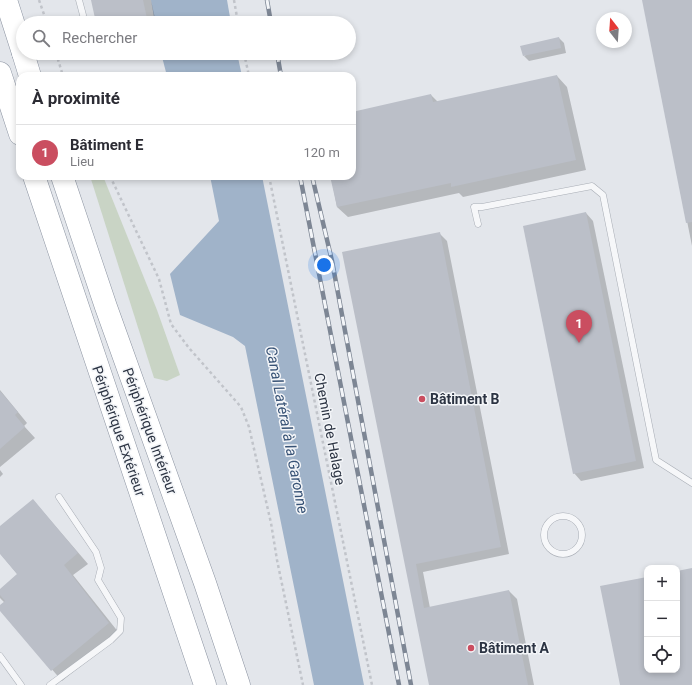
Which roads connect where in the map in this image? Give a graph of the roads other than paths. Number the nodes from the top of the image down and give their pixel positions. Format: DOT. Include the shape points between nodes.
graph roads {
  1 [pos="6,0"];
  2 [pos="79,0"];
  3 [pos="83,15"];
  4 [pos="16,31"];
  5 [pos="25,60"];
  6 [pos="29,72"];
  7 [pos="0,73"];
  8 [pos="16,122"];
  9 [pos="35,180"];
  10 [pos="63,180"];
  11 [pos="478,224"];
  12 [pos="692,483"];
  13 [pos="59,497"];
  14 [pos="567,553"];
  15 [pos="0,656"];
  16 [pos="21,685"];
  17 [pos="50,685"];
  18 [pos="205,685"];
  19 [pos="239,685"];
  1 -- 4 [label="highway"];
  2 -- 3 [label="lane"];
  5 -- 6 [label="highway"];
  7 -- 8 [label="highway"];
  9 -- 18 [label="highway, Périphérique Extérieur"];
  10 -- 19 [label="highway, Périphérique Intérieur"];
  11 -- 12 [label="lane" via="474,207 592,186 603,195 656,460"];
  13 -- 17 [label="lane" via="96,552 101,568 98,580 120,618 120,631"];
  14 -- 14 [label="lane" via="578,546 582,534 572,518 559,517 548,523 545,542 554,552"];
  15 -- 16 [label="lane"];
}
